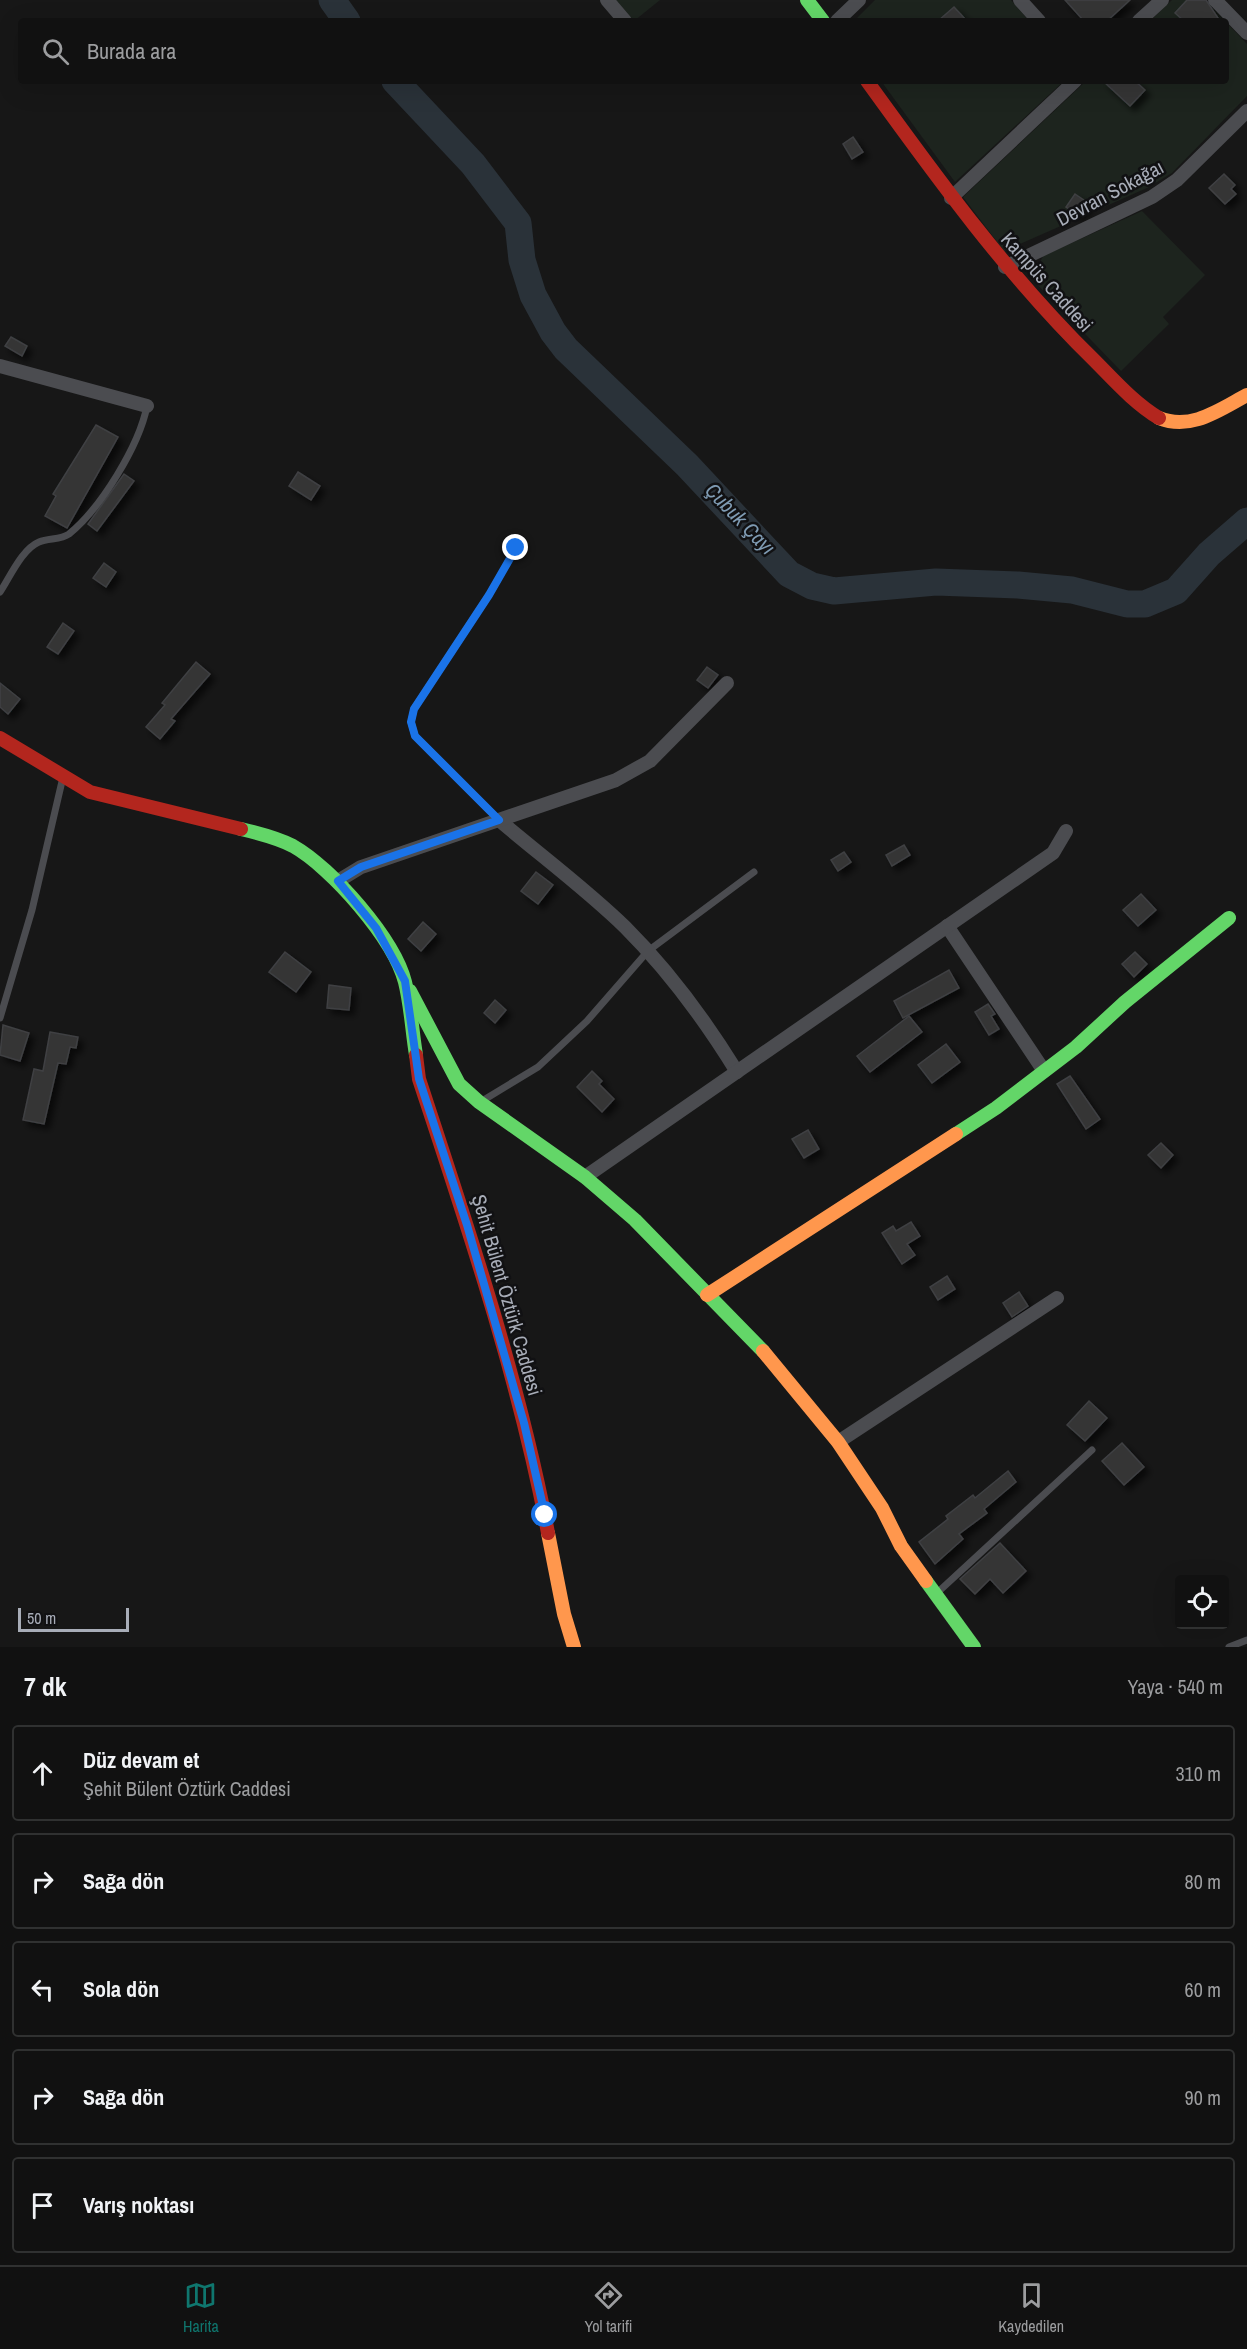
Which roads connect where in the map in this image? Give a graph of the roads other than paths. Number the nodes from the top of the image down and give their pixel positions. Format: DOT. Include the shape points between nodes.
graph roads {
  1 [pos="608,0"];
  2 [pos="807,0"];
  3 [pos="859,0"];
  4 [pos="1020,0"];
  5 [pos="1162,0"];
  6 [pos="1215,0"];
  7 [pos="623,18"];
  8 [pos="821,18"];
  9 [pos="840,18"];
  10 [pos="1036,18"];
  11 [pos="1142,18"];
  12 [pos="1247,33"];
  13 [pos="869,84"];
  14 [pos="1073,84"];
  15 [pos="1247,111"];
  16 [pos="951,198"];
  17 [pos="1005,267"];
  18 [pos="0,366"];
  19 [pos="1247,395"];
  20 [pos="147,406"];
  21 [pos="516,548"];
  22 [pos="0,592"];
  23 [pos="726,683"];
  24 [pos="0,738"];
  25 [pos="63,777"];
  26 [pos="499,820"];
  27 [pos="1066,831"];
  28 [pos="754,872"];
  29 [pos="338,881"];
  30 [pos="1229,918"];
  31 [pos="947,926"];
  32 [pos="648,951"];
  33 [pos="405,981"];
  34 [pos="0,1018"];
  35 [pos="1044,1071"];
  36 [pos="737,1072"];
  37 [pos="479,1102"];
  38 [pos="585,1178"];
  39 [pos="707,1295"];
  40 [pos="1058,1298"];
  41 [pos="838,1442"];
  42 [pos="1092,1450"];
  43 [pos="936,1594"];
  44 [pos="1247,1640"];
  45 [pos="574,1647"];
  46 [pos="974,1647"];
  47 [pos="1229,1647"];
  1 -- 7 [label="street"];
  2 -- 8 [label="street"];
  3 -- 9 [label="street"];
  4 -- 10 [label="street"];
  5 -- 11 [label="street"];
  6 -- 12 [label="street"];
  13 -- 16 [label="street, Kampüs Caddesi"];
  14 -- 16 [label="street"];
  15 -- 17 [label="street, Devran Sokağaı" via="1196,163 1152,197"];
  16 -- 17 [label="street, Kampüs Caddesi"];
  17 -- 19 [label="street, Kampüs Caddesi" via="1080,348 1166,421 1180,424 1200,418"];
  18 -- 20 [label="street"];
  20 -- 22 [label="lane" via="144,423 127,460 80,524 67,536 32,546"];
  21 -- 26 [label="lane" via="414,709 411,722 420,742"];
  23 -- 26 [label="street" via="650,761 616,780"];
  24 -- 25 [label="street, Şehit Bülent Öztürk Caddesi"];
  25 -- 29 [label="street, Şehit Bülent Öztürk Caddesi" via="107,799 275,839 310,856"];
  25 -- 34 [label="lane" via="32,910"];
  26 -- 29 [label="street" via="361,867"];
  26 -- 32 [label="street"];
  27 -- 31 [label="street" via="1053,853"];
  28 -- 32 [label="lane"];
  29 -- 33 [label="street, Şehit Bülent Öztürk Caddesi" via="376,928"];
  30 -- 35 [label="street"];
  31 -- 35 [label="street"];
  31 -- 36 [label="street"];
  32 -- 36 [label="street" via="715,1035"];
  32 -- 37 [label="lane" via="587,1021 538,1067"];
  33 -- 37 [label="street" via="459,1084"];
  33 -- 45 [label="street, Şehit Bülent Öztürk Caddesi" via="419,1079 467,1225 524,1423"];
  35 -- 39 [label="street" via="996,1108"];
  36 -- 38 [label="street"];
  37 -- 38 [label="street"];
  38 -- 39 [label="street" via="635,1220"];
  39 -- 41 [label="street" via="770,1358"];
  40 -- 41 [label="street"];
  41 -- 43 [label="street" via="882,1508 901,1546"];
  42 -- 43 [label="lane"];
  43 -- 46 [label="street"];
  44 -- 47 [label="lane"];
}
